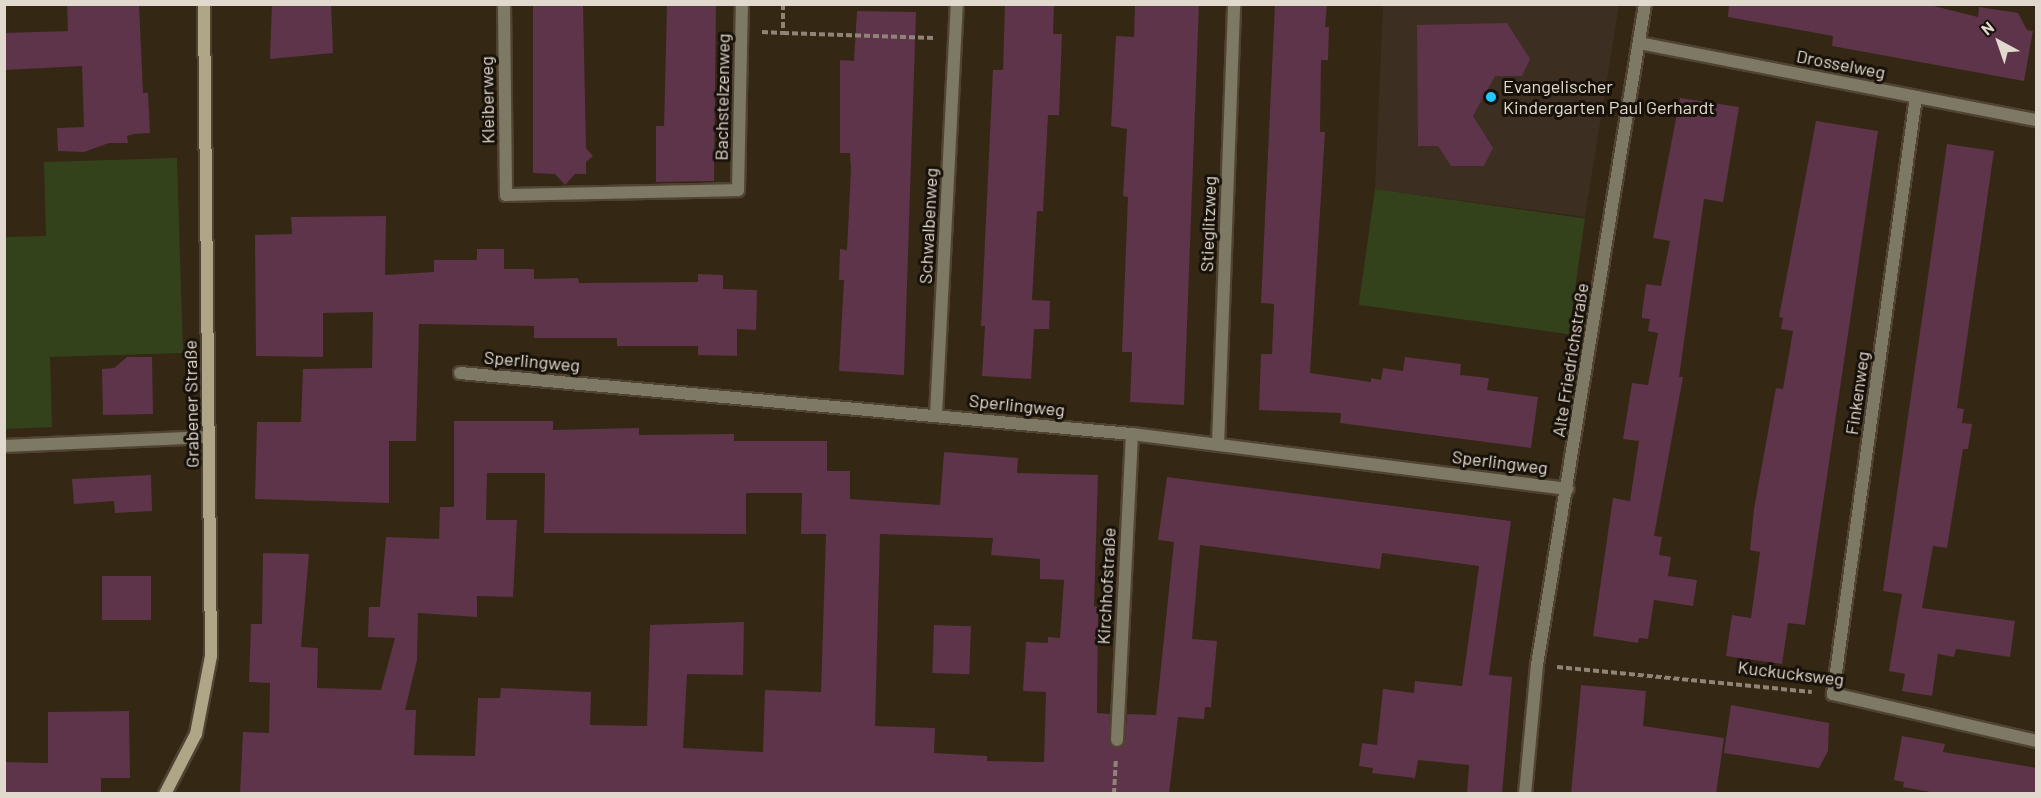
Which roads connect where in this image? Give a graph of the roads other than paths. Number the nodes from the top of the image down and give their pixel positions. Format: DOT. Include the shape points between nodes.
graph roads {
  1 [pos="204,4"];
  2 [pos="504,4"];
  3 [pos="742,4"];
  4 [pos="957,4"];
  5 [pos="1234,4"];
  6 [pos="1645,4"];
  7 [pos="1639,43"];
  8 [pos="1916,97"];
  9 [pos="2037,120"];
  10 [pos="738,190"];
  11 [pos="460,373"];
  12 [pos="936,415"];
  13 [pos="1132,434"];
  14 [pos="209,437"];
  15 [pos="1218,445"];
  16 [pos="4,446"];
  17 [pos="1568,489"];
  18 [pos="1833,694"];
  19 [pos="1117,740"];
  20 [pos="2037,741"];
  21 [pos="165,794"];
  22 [pos="1525,794"];
  1 -- 14 [label="street, Grabener Straße"];
  2 -- 10 [label="street, Kleiberweg" via="506,195"];
  3 -- 10 [label="street, Bachstelzenweg"];
  4 -- 12 [label="street, Schwalbenweg"];
  5 -- 15 [label="street, Stieglitzweg"];
  6 -- 7 [label="street, Alte Friedrichstraße"];
  7 -- 8 [label="street, Drosselweg"];
  7 -- 17 [label="street, Alte Friedrichstraße"];
  8 -- 9 [label="street, Drosselweg"];
  8 -- 18 [label="street, Finkenweg"];
  11 -- 12 [label="street, Sperlingweg"];
  12 -- 13 [label="street, Sperlingweg"];
  13 -- 15 [label="street, Sperlingweg"];
  13 -- 19 [label="street, Kirchhofstraße"];
  14 -- 16 [label="street"];
  14 -- 21 [label="street, Grabener Straße" via="212,595 207,694 189,753"];
  15 -- 17 [label="street, Sperlingweg"];
  17 -- 22 [label="street, Alte Friedrichstraße" via="1537,665"];
  18 -- 20 [label="street, Kuckucksweg"];
}
